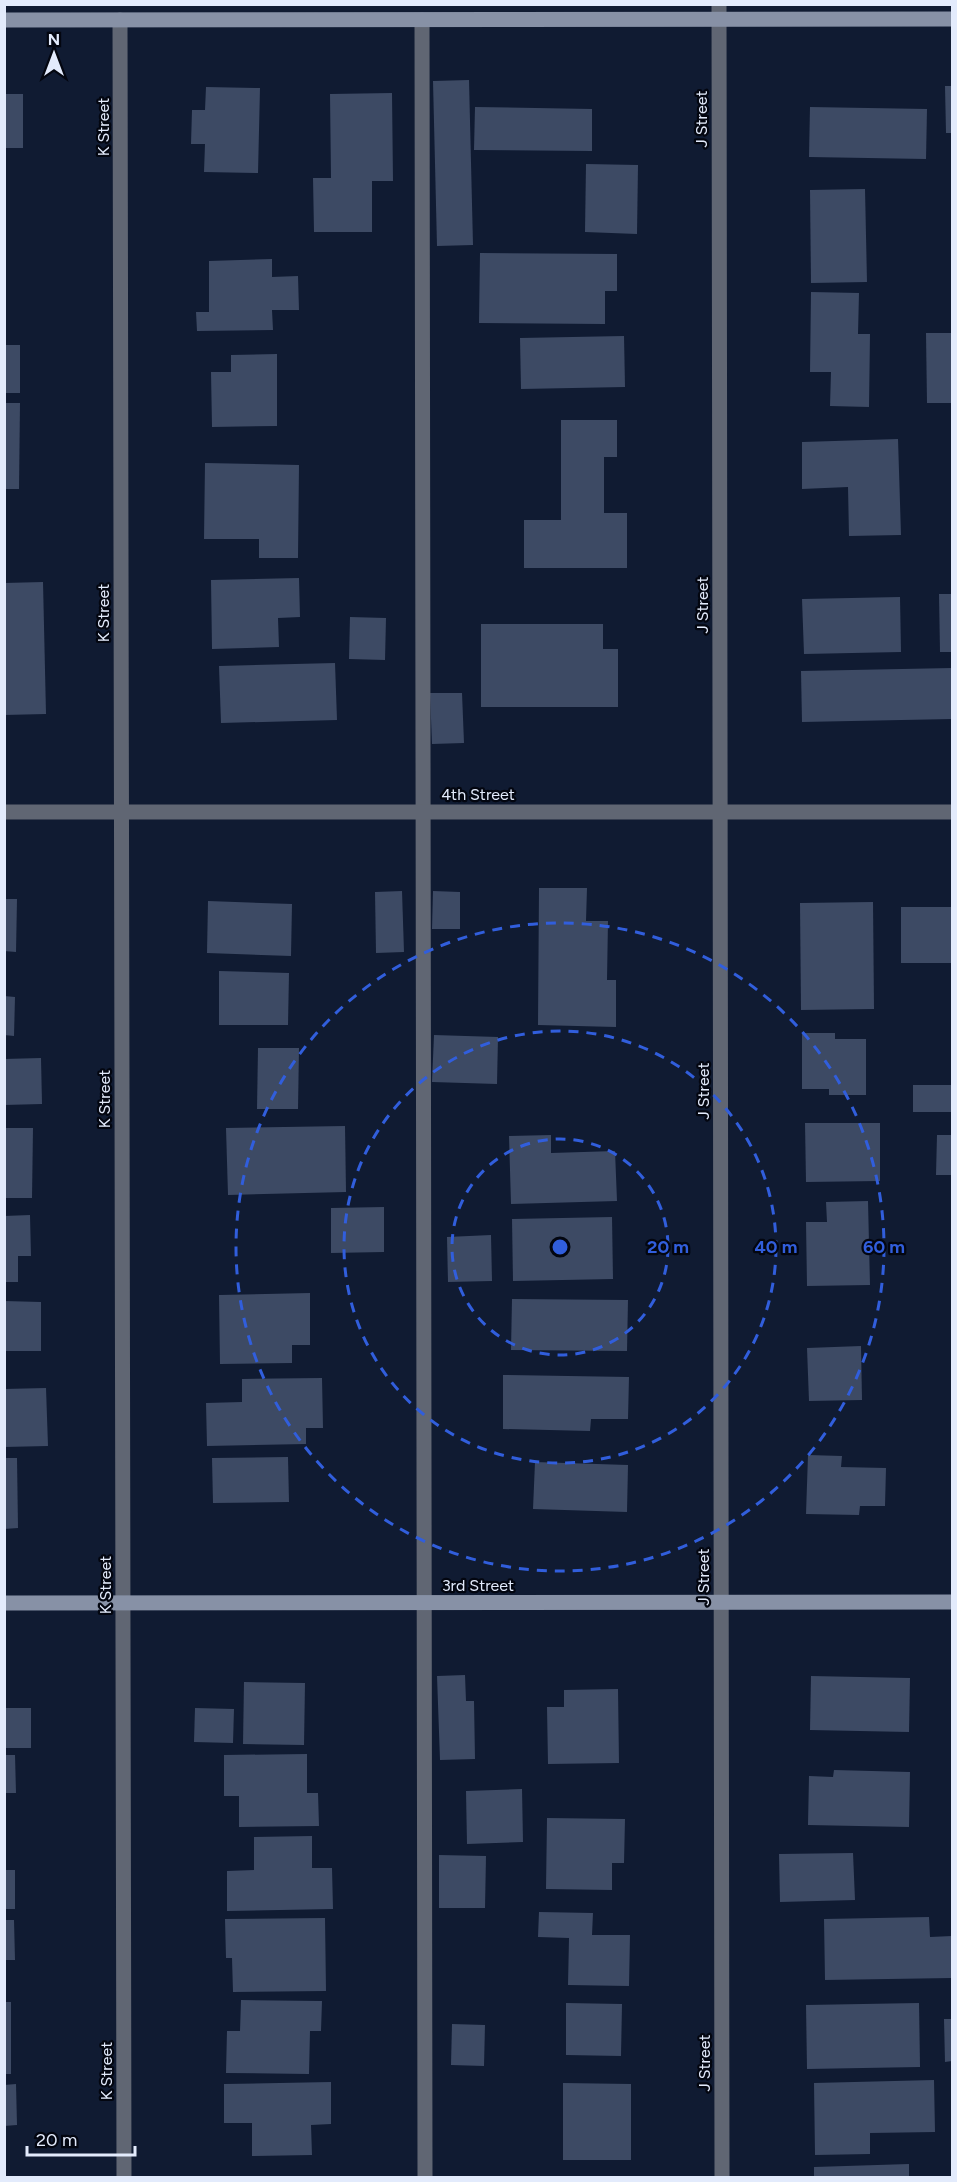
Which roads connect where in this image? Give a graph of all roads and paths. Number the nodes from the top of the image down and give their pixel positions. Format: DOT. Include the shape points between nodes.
graph roads {
  1 [pos="719,12"];
  2 [pos="952,19"];
  3 [pos="4,20"];
  4 [pos="120,20"];
  5 [pos="422,20"];
  6 [pos="4,812"];
  7 [pos="122,812"];
  8 [pos="422,812"];
  9 [pos="720,812"];
  10 [pos="952,812"];
  11 [pos="721,1602"];
  12 [pos="952,1602"];
  13 [pos="4,1603"];
  14 [pos="123,1603"];
  15 [pos="424,1603"];
  16 [pos="124,2178"];
  17 [pos="424,2178"];
  18 [pos="722,2178"];
  1 -- 2 [label="street"];
  1 -- 5 [label="street"];
  1 -- 9 [label="street, J Street"];
  3 -- 4 [label="street"];
  4 -- 5 [label="street"];
  4 -- 7 [label="street, K Street"];
  5 -- 8 [label="street"];
  6 -- 7 [label="street, 4th Street"];
  7 -- 8 [label="street, 4th Street"];
  7 -- 14 [label="street, K Street"];
  8 -- 9 [label="street, 4th Street"];
  8 -- 15 [label="street"];
  9 -- 10 [label="street, 4th Street"];
  9 -- 11 [label="street, J Street"];
  11 -- 12 [label="street, 3rd Street"];
  11 -- 15 [label="street, 3rd Street"];
  11 -- 18 [label="street, J Street"];
  13 -- 14 [label="street, 3rd Street"];
  14 -- 15 [label="street, 3rd Street"];
  14 -- 16 [label="street, K Street"];
  15 -- 17 [label="street"];
}
